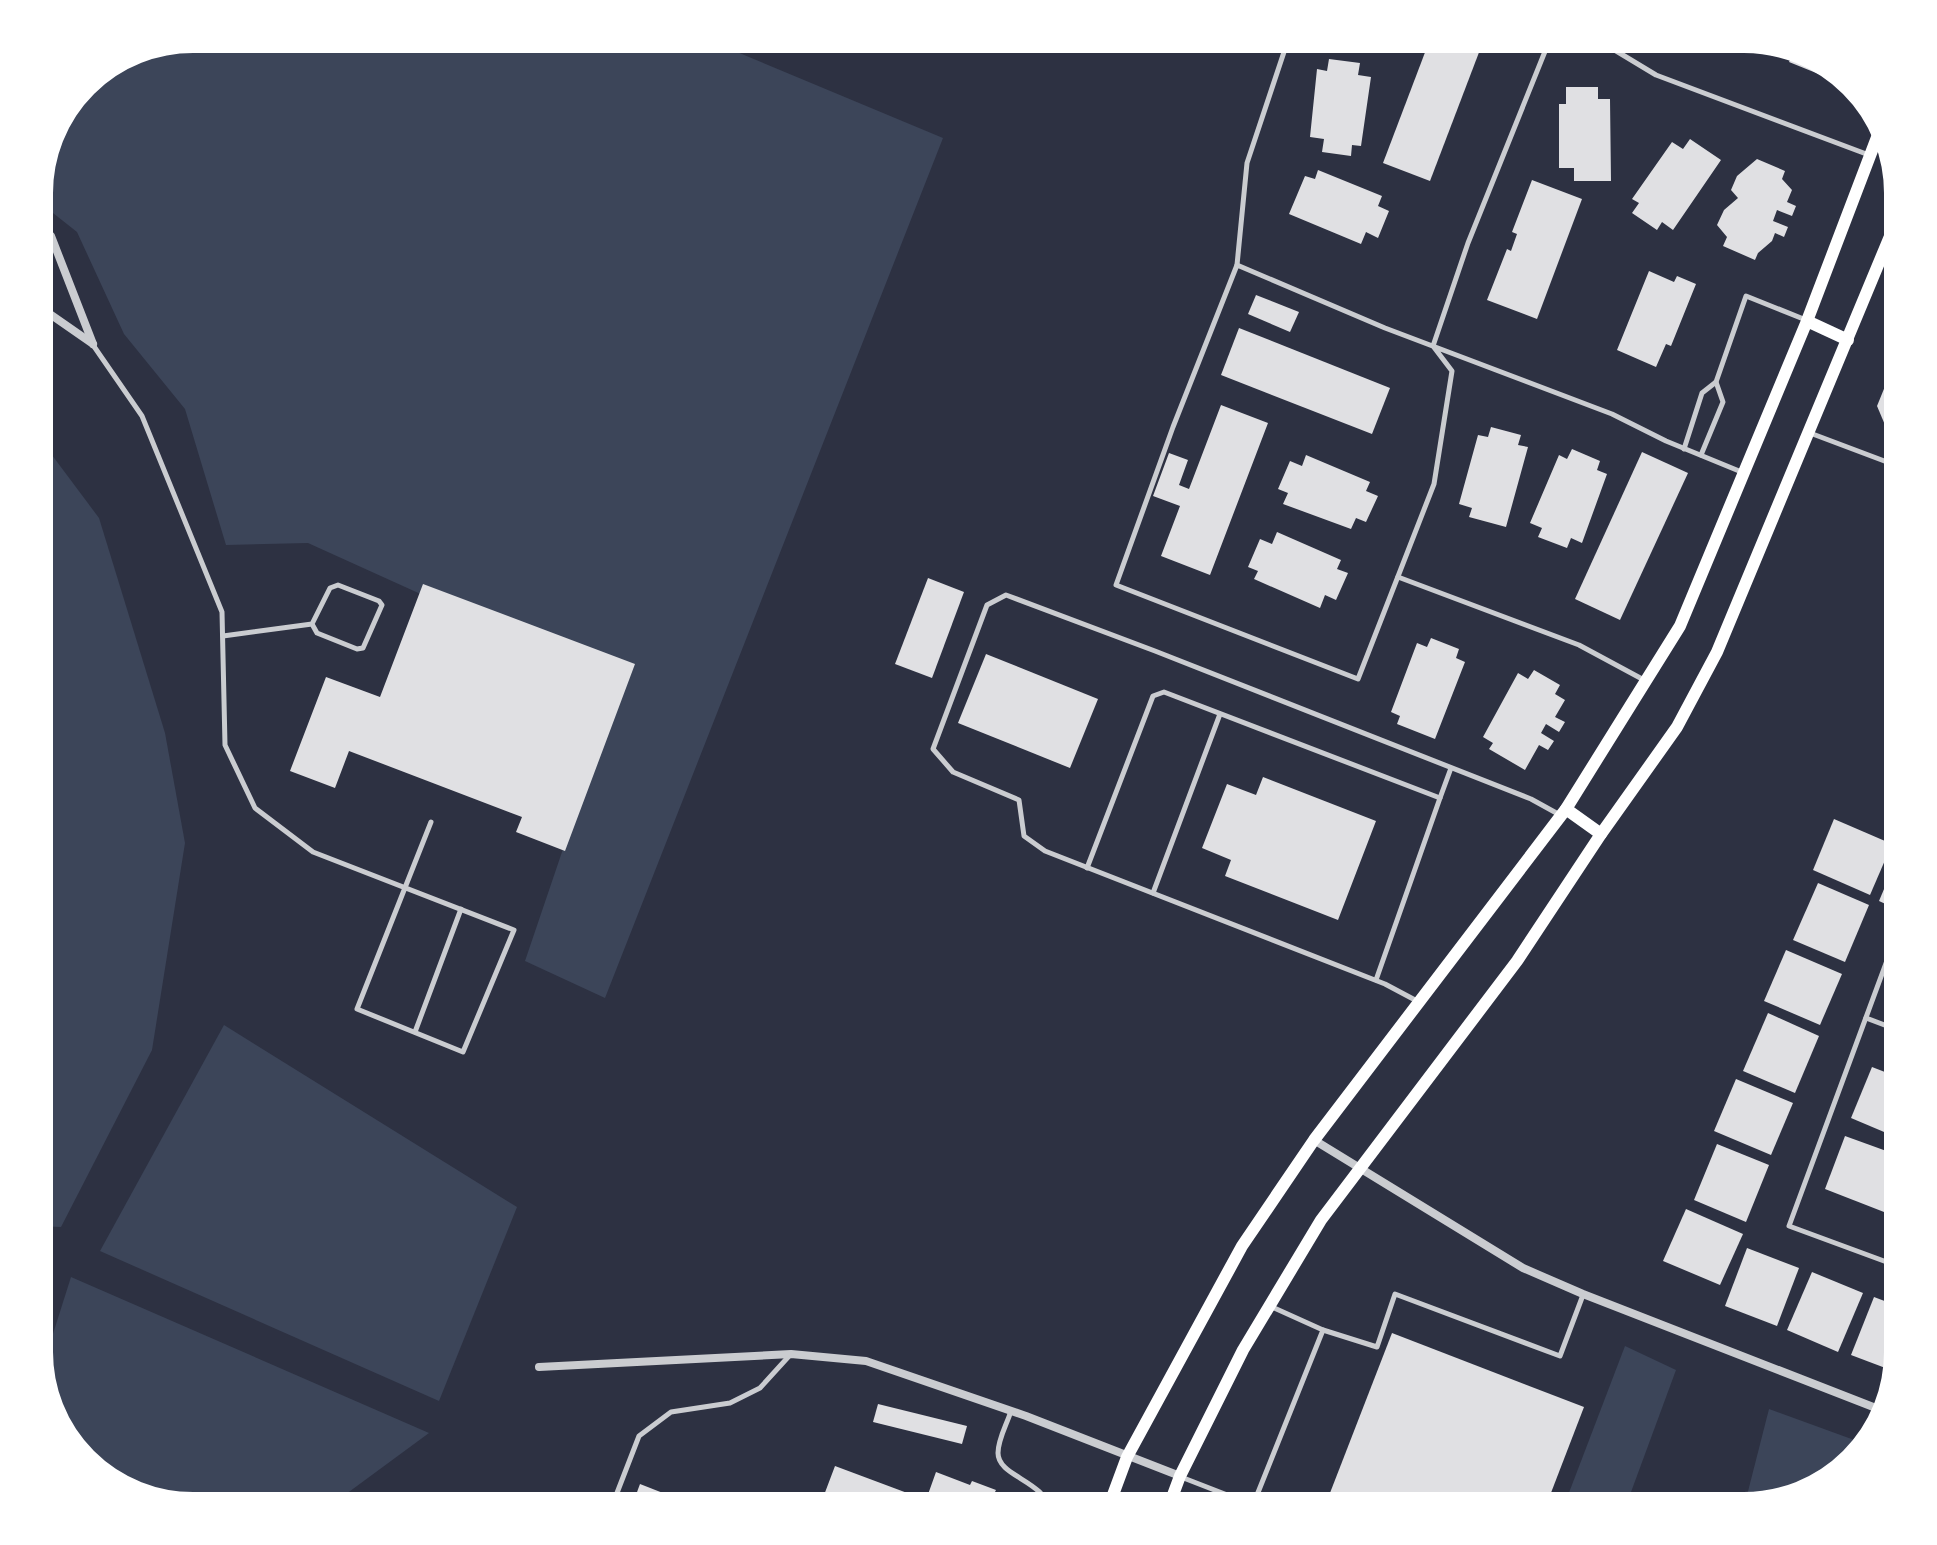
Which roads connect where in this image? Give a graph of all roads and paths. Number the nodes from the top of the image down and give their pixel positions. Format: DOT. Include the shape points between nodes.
graph roads {
  1 [pos="1285,48"];
  2 [pos="1546,48"];
  3 [pos="1611,48"];
  4 [pos="1877,137"];
  5 [pos="1870,156"];
  6 [pos="48,233"];
  7 [pos="1889,239"];
  8 [pos="1885,249"];
  9 [pos="1889,251"];
  10 [pos="1237,265"];
  11 [pos="48,313"];
  12 [pos="1807,321"];
  13 [pos="1848,340"];
  14 [pos="93,344"];
  15 [pos="1433,346"];
  16 [pos="1716,382"];
  17 [pos="1809,433"];
  18 [pos="1684,449"];
  19 [pos="1701,455"];
  20 [pos="1889,463"];
  21 [pos="1745,474"];
  22 [pos="1398,577"];
  23 [pos="312,624"];
  24 [pos="223,636"];
  25 [pos="1646,681"];
  26 [pos="1220,714"];
  27 [pos="1451,768"];
  28 [pos="1440,798"];
  29 [pos="1564,812"];
  30 [pos="431,822"];
  31 [pos="1601,834"];
  32 [pos="1087,868"];
  33 [pos="404,887"];
  34 [pos="1153,893"];
  35 [pos="461,909"];
  36 [pos="1889,955"];
  37 [pos="1376,980"];
  38 [pos="1418,1002"];
  39 [pos="1866,1018"];
  40 [pos="1889,1027"];
  41 [pos="415,1032"];
  42 [pos="1314,1140"];
  43 [pos="1358,1169"];
  44 [pos="1889,1263"];
  45 [pos="1583,1294"];
  46 [pos="1270,1306"];
  47 [pos="1323,1330"];
  48 [pos="791,1354"];
  49 [pos="539,1367"];
  50 [pos="1877,1408"];
  51 [pos="1011,1411"];
  52 [pos="1127,1457"];
  53 [pos="1180,1476"];
  54 [pos="615,1497"];
  55 [pos="1045,1497"];
  56 [pos="1112,1497"];
  57 [pos="1172,1497"];
  58 [pos="1233,1497"];
  59 [pos="1256,1497"];
  1 -- 10 [label="lane" via="1247,163"];
  2 -- 15 [label="lane"];
  3 -- 5 [label="lane" via="1656,75"];
  4 -- 5 [label="main road"];
  5 -- 12 [label="main road"];
  6 -- 14 [label="street"];
  7 -- 8 [label="main road"];
  8 -- 9 [label="lane"];
  8 -- 13 [label="main road"];
  10 -- 15 [label="lane"];
  10 -- 22 [label="lane" via="1116,585 1358,679"];
  11 -- 14 [label="street"];
  12 -- 13 [label="main road"];
  12 -- 16 [label="lane" via="1746,296"];
  12 -- 21 [label="main road"];
  13 -- 17 [label="main road"];
  14 -- 24 [label="lane" via="142,416 222,612"];
  15 -- 18 [label="lane" via="1612,414"];
  15 -- 22 [label="lane" via="1452,371 1434,484"];
  16 -- 18 [label="lane" via="1702,393"];
  16 -- 19 [label="lane" via="1723,402"];
  17 -- 20 [label="lane"];
  17 -- 31 [label="main road" via="1717,652 1677,727"];
  18 -- 19 [label="lane"];
  19 -- 21 [label="lane"];
  21 -- 25 [label="main road" via="1680,626"];
  22 -- 25 [label="lane" via="1579,645"];
  23 -- 23 [label="lane" via="330,588 338,585 382,605 363,648 317,633"];
  23 -- 24 [label="lane"];
  24 -- 33 [label="lane" via="225,745 255,808 313,852"];
  25 -- 29 [label="main road"];
  26 -- 28 [label="lane"];
  26 -- 32 [label="lane" via="1164,692 1153,696"];
  26 -- 34 [label="lane"];
  27 -- 28 [label="lane"];
  27 -- 29 [label="lane"];
  27 -- 32 [label="lane" via="1006,595 987,605 933,749 953,772 1019,800 1024,836"];
  28 -- 37 [label="lane"];
  29 -- 31 [label="main road"];
  29 -- 38 [label="main road"];
  30 -- 33 [label="lane"];
  31 -- 43 [label="main road" via="1517,961"];
  32 -- 34 [label="lane"];
  33 -- 35 [label="lane"];
  33 -- 41 [label="lane" via="357,1009"];
  34 -- 37 [label="lane"];
  35 -- 41 [label="lane"];
  35 -- 41 [label="lane" via="514,930 463,1052"];
  36 -- 39 [label="lane"];
  37 -- 38 [label="lane"];
  38 -- 42 [label="main road"];
  39 -- 40 [label="lane"];
  39 -- 44 [label="lane" via="1789,1226"];
  42 -- 43 [label="street"];
  42 -- 52 [label="main road" via="1242,1246"];
  43 -- 45 [label="street" via="1523,1268"];
  43 -- 46 [label="main road"];
  45 -- 47 [label="lane" via="1560,1356 1395,1294 1377,1347"];
  45 -- 50 [label="street"];
  46 -- 47 [label="lane"];
  46 -- 53 [label="main road"];
  47 -- 59 [label="lane"];
  48 -- 49 [label="street"];
  48 -- 51 [label="street" via="866,1361"];
  48 -- 54 [label="lane" via="760,1388 730,1403 671,1412 639,1436"];
  51 -- 52 [label="street"];
  51 -- 55 [label="lane" via="1000,1443 1000,1464"];
  52 -- 53 [label="street"];
  52 -- 56 [label="main road"];
  53 -- 57 [label="main road"];
  53 -- 58 [label="lane"];
}
